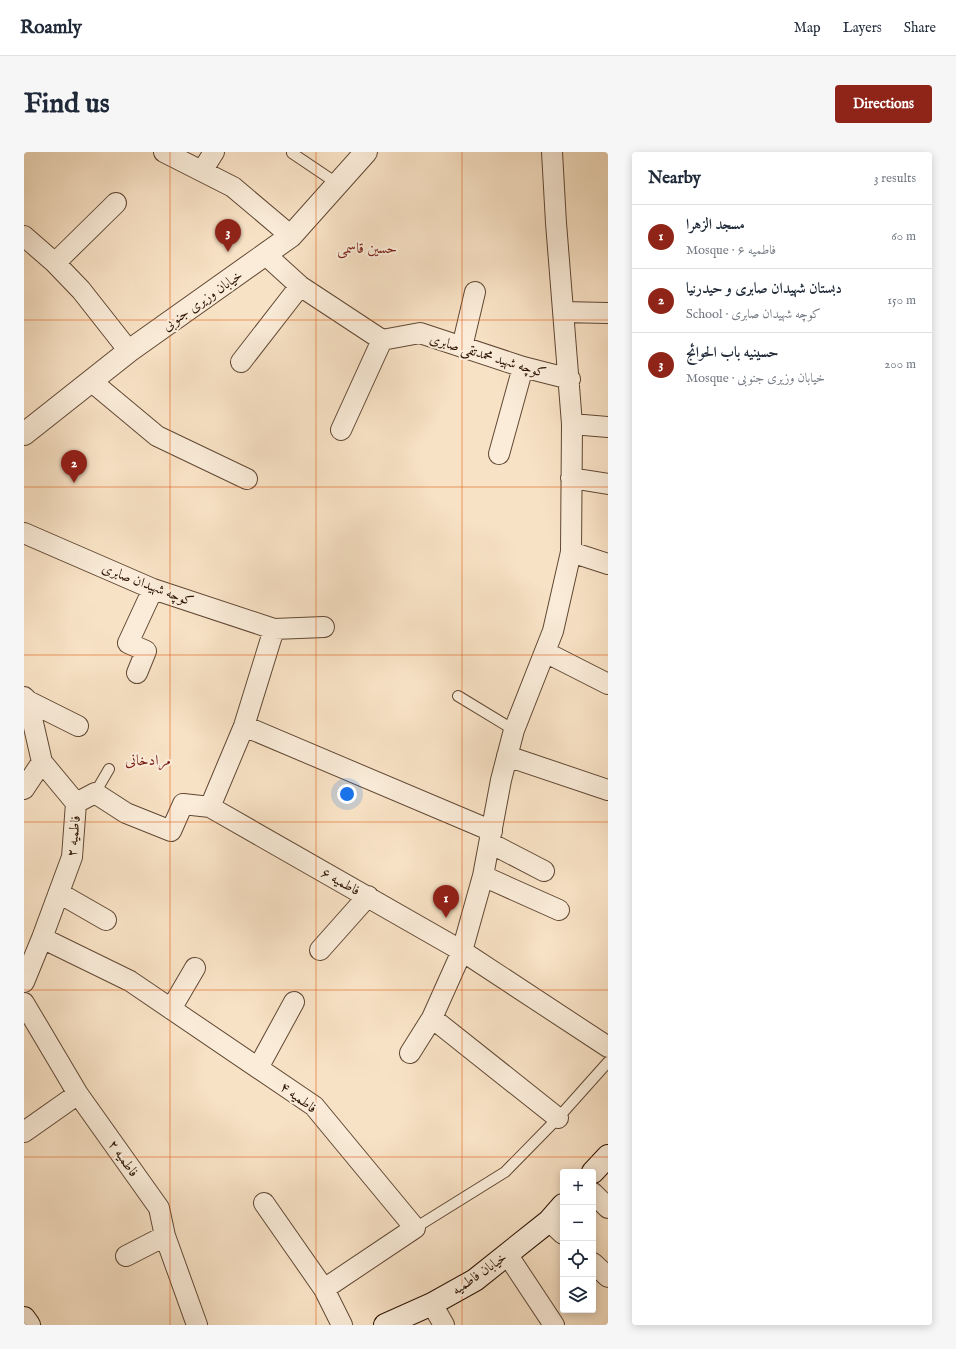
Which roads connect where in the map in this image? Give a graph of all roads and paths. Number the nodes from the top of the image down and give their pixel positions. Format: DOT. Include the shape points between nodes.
graph roads {
  1 [pos="164,152"];
  2 [pos="214,152"];
  3 [pos="366,152"];
  4 [pos="552,152"];
  5 [pos="292,153"];
  6 [pos="202,171"];
  7 [pos="338,184"];
  8 [pos="116,202"];
  9 [pos="24,236"];
  10 [pos="291,236"];
  11 [pos="266,255"];
  12 [pos="55,263"];
  13 [pos="300,286"];
  14 [pos="475,292"];
  15 [pos="563,312"];
  16 [pos="608,313"];
  17 [pos="382,340"];
  18 [pos="462,347"];
  19 [pos="129,351"];
  20 [pos="241,362"];
  21 [pos="523,367"];
  22 [pos="570,379"];
  23 [pos="91,381"];
  24 [pos="572,424"];
  25 [pos="608,427"];
  26 [pos="341,430"];
  27 [pos="24,434"];
  28 [pos="499,454"];
  29 [pos="571,478"];
  30 [pos="247,479"];
  31 [pos="608,484"];
  32 [pos="24,533"];
  33 [pos="571,552"];
  34 [pos="608,564"];
  35 [pos="154,589"];
  36 [pos="324,627"];
  37 [pos="274,629"];
  38 [pos="545,652"];
  39 [pos="137,673"];
  40 [pos="608,684"];
  41 [pos="458,696"];
  42 [pos="26,699"];
  43 [pos="78,726"];
  44 [pos="244,726"];
  45 [pos="514,730"];
  46 [pos="508,756"];
  47 [pos="42,762"];
  48 [pos="109,769"];
  49 [pos="24,789"];
  50 [pos="608,790"];
  51 [pos="95,793"];
  52 [pos="76,803"];
  53 [pos="210,807"];
  54 [pos="491,837"];
  55 [pos="544,871"];
  56 [pos="483,876"];
  57 [pos="59,893"];
  58 [pos="368,896"];
  59 [pos="559,910"];
  60 [pos="106,920"];
  61 [pos="42,938"];
  62 [pos="320,950"];
  63 [pos="462,951"];
  64 [pos="195,968"];
  65 [pos="24,982"];
  66 [pos="294,1002"];
  67 [pos="24,1003"];
  68 [pos="171,1009"];
  69 [pos="432,1018"];
  70 [pos="608,1047"];
  71 [pos="410,1053"];
  72 [pos="608,1062"];
  73 [pos="258,1068"];
  74 [pos="78,1094"];
  75 [pos="558,1118"];
  76 [pos="26,1128"];
  77 [pos="608,1156"];
  78 [pos="596,1169"];
  79 [pos="596,1196"];
  80 [pos="264,1203"];
  81 [pos="608,1208"];
  82 [pos="558,1220"];
  83 [pos="415,1228"];
  84 [pos="165,1236"];
  85 [pos="507,1254"];
  86 [pos="126,1256"];
  87 [pos="596,1266"];
  88 [pos="608,1277"];
  89 [pos="324,1289"];
  90 [pos="432,1304"];
  91 [pos="24,1318"];
  92 [pos="29,1325"];
  93 [pos="197,1325"];
  94 [pos="342,1325"];
  95 [pos="385,1325"];
  96 [pos="444,1325"];
  97 [pos="554,1325"];
  1 -- 6 [label="street"];
  2 -- 6 [label="street"];
  3 -- 7 [label="street, خیابان وزیری جنوبی"];
  4 -- 15 [label="street"];
  5 -- 7 [label="lane"];
  6 -- 10 [label="street" via="233,187"];
  7 -- 10 [label="street, خیابان وزیری جنوبی"];
  8 -- 12 [label="street"];
  9 -- 12 [label="street"];
  10 -- 11 [label="street, خیابان وزیری جنوبی"];
  11 -- 13 [label="street"];
  11 -- 19 [label="street, خیابان وزیری جنوبی"];
  12 -- 19 [label="street" via="81,290"];
  13 -- 17 [label="street"];
  13 -- 20 [label="street"];
  14 -- 18 [label="street"];
  15 -- 16 [label="street"];
  15 -- 22 [label="street"];
  17 -- 18 [label="street, کوچه شهید محمدتقی صابری" via="420,333"];
  17 -- 26 [label="street"];
  18 -- 21 [label="street, کوچه شهید محمدتقی صابری"];
  19 -- 23 [label="street, خیابان وزیری جنوبی"];
  21 -- 22 [label="street, کوچه شهید محمدتقی صابری"];
  21 -- 28 [label="street"];
  22 -- 24 [label="street"];
  23 -- 27 [label="street, خیابان وزیری جنوبی"];
  23 -- 30 [label="street" via="157,436"];
  24 -- 25 [label="street"];
  24 -- 29 [label="street"];
  29 -- 31 [label="street"];
  29 -- 33 [label="street"];
  32 -- 35 [label="street, کوچه شهیدان صابری"];
  33 -- 34 [label="street"];
  33 -- 38 [label="street" via="553,631"];
  35 -- 37 [label="street, کوچه شهیدان صابری"];
  35 -- 39 [label="street" via="128,643 146,651"];
  36 -- 37 [label="street, کوچه شهیدان صابری"];
  37 -- 44 [label="street"];
  38 -- 40 [label="street"];
  38 -- 45 [label="street"];
  41 -- 45 [label="lane"];
  42 -- 43 [label="street"];
  42 -- 47 [label="street, فاطمیه ۲"];
  44 -- 53 [label="street"];
  44 -- 54 [label="street"];
  45 -- 46 [label="street"];
  46 -- 50 [label="street"];
  46 -- 54 [label="street"];
  47 -- 49 [label="street"];
  47 -- 52 [label="street, فاطمیه ۲"];
  48 -- 51 [label="lane"];
  51 -- 52 [label="street"];
  51 -- 53 [label="street, فاطمیه ۶" via="126,813 171,831 183,804"];
  52 -- 57 [label="street, فاطمیه ۲" via="72,857"];
  53 -- 58 [label="street, فاطمیه ۶"];
  54 -- 55 [label="street"];
  54 -- 56 [label="street"];
  56 -- 59 [label="street"];
  56 -- 63 [label="street"];
  57 -- 60 [label="street"];
  57 -- 61 [label="street, فاطمیه ۲"];
  58 -- 62 [label="street"];
  58 -- 63 [label="street, فاطمیه ۶"];
  61 -- 65 [label="street, فاطمیه ۲"];
  61 -- 68 [label="street, فاطمیه ۴" via="130,981"];
  63 -- 69 [label="street"];
  63 -- 70 [label="street, فاطمیه ۶"];
  64 -- 68 [label="street"];
  66 -- 73 [label="street"];
  67 -- 74 [label="street, فاطمیه ۲"];
  68 -- 73 [label="street, فاطمیه ۴"];
  69 -- 71 [label="street"];
  69 -- 75 [label="street"];
  72 -- 75 [label="lane"];
  73 -- 83 [label="street, فاطمیه ۴" via="314,1106"];
  74 -- 76 [label="street"];
  74 -- 84 [label="street, فاطمیه ۲" via="159,1208"];
  75 -- 83 [label="lane" via="505,1172"];
  77 -- 78 [label="street"];
  79 -- 81 [label="street"];
  80 -- 89 [label="street"];
  82 -- 85 [label="street, خیابان فاطمیه"];
  83 -- 89 [label="street"];
  84 -- 86 [label="street"];
  84 -- 93 [label="street, فاطمیه ۲"];
  85 -- 90 [label="street, خیابان فاطمیه" via="475,1280"];
  85 -- 97 [label="street"];
  87 -- 88 [label="street"];
  89 -- 94 [label="street"];
  90 -- 95 [label="street, خیابان فاطمیه"];
  90 -- 96 [label="street"];
  91 -- 92 [label="street"];
}
